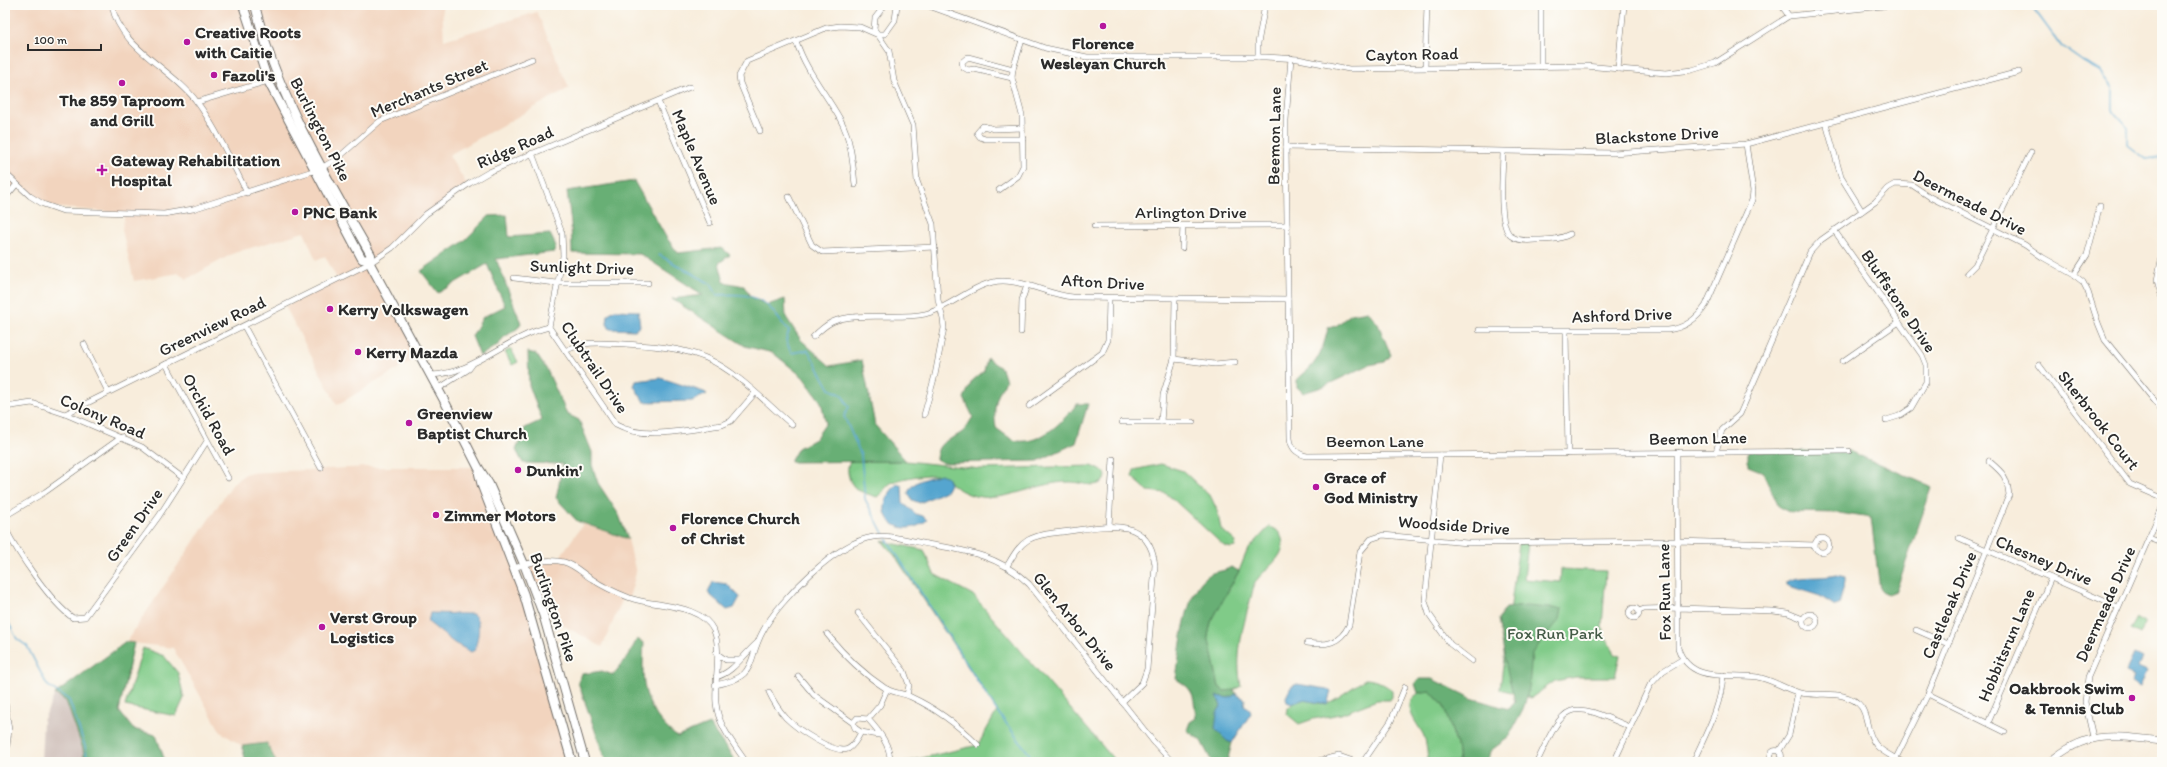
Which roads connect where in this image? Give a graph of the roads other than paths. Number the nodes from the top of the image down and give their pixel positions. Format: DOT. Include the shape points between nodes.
graph roads {
  1 [pos="112,5"];
  2 [pos="243,5"];
  3 [pos="255,5"];
  4 [pos="885,5"];
  5 [pos="897,5"];
  6 [pos="926,5"];
  7 [pos="1265,5"];
  8 [pos="1427,5"];
  9 [pos="1540,5"];
  10 [pos="1624,5"];
  11 [pos="1781,5"];
  12 [pos="1892,5"];
  13 [pos="1789,16"];
  14 [pos="876,34"];
  15 [pos="1022,40"];
  16 [pos="796,41"];
  17 [pos="1258,57"];
  18 [pos="1291,58"];
  19 [pos="532,59"];
  20 [pos="1425,67"];
  21 [pos="1541,67"];
  22 [pos="1013,69"];
  23 [pos="1618,69"];
  24 [pos="2019,72"];
  25 [pos="1012,78"];
  26 [pos="268,80"];
  27 [pos="690,87"];
  28 [pos="658,101"];
  29 [pos="197,102"];
  30 [pos="1826,123"];
  31 [pos="1022,128"];
  32 [pos="760,131"];
  33 [pos="1023,139"];
  34 [pos="1746,144"];
  35 [pos="1286,148"];
  36 [pos="1503,152"];
  37 [pos="2031,152"];
  38 [pos="532,153"];
  39 [pos="319,168"];
  40 [pos="5,173"];
  41 [pos="16,185"];
  42 [pos="855,185"];
  43 [pos="999,190"];
  44 [pos="247,193"];
  45 [pos="789,197"];
  46 [pos="5,198"];
  47 [pos="2100,206"];
  48 [pos="1862,211"];
  49 [pos="710,223"];
  50 [pos="1287,225"];
  51 [pos="1094,226"];
  52 [pos="1183,226"];
  53 [pos="1992,228"];
  54 [pos="1834,230"];
  55 [pos="1570,234"];
  56 [pos="935,247"];
  57 [pos="1182,248"];
  58 [pos="2162,256"];
  59 [pos="369,262"];
  60 [pos="1967,273"];
  61 [pos="2074,275"];
  62 [pos="514,278"];
  63 [pos="556,283"];
  64 [pos="648,283"];
  65 [pos="1027,285"];
  66 [pos="1175,298"];
  67 [pos="2162,298"];
  68 [pos="1109,299"];
  69 [pos="1288,299"];
  70 [pos="940,309"];
  71 [pos="1898,322"];
  72 [pos="244,326"];
  73 [pos="549,328"];
  74 [pos="1479,330"];
  75 [pos="1566,331"];
  76 [pos="1021,332"];
  77 [pos="813,337"];
  78 [pos="84,344"];
  79 [pos="565,351"];
  80 [pos="1174,359"];
  81 [pos="1843,361"];
  82 [pos="1235,362"];
  83 [pos="166,364"];
  84 [pos="472,365"];
  85 [pos="2039,365"];
  86 [pos="430,375"];
  87 [pos="438,389"];
  88 [pos="108,392"];
  89 [pos="754,393"];
  90 [pos="1029,406"];
  91 [pos="5,407"];
  92 [pos="2162,410"];
  93 [pos="65,414"];
  94 [pos="924,414"];
  95 [pos="1886,420"];
  96 [pos="1122,422"];
  97 [pos="1161,422"];
  98 [pos="1193,422"];
  99 [pos="792,426"];
  100 [pos="122,437"];
  101 [pos="207,441"];
  102 [pos="1849,451"];
  103 [pos="1676,452"];
  104 [pos="1716,452"];
  105 [pos="1568,454"];
  106 [pos="1440,455"];
  107 [pos="1113,459"];
  108 [pos="1989,461"];
  109 [pos="478,467"];
  110 [pos="321,468"];
  111 [pos="183,478"];
  112 [pos="228,478"];
  113 [pos="2162,498"];
  114 [pos="2162,508"];
  115 [pos="5,516"];
  116 [pos="1109,526"];
  117 [pos="5,528"];
  118 [pos="1959,538"];
  119 [pos="2149,538"];
  120 [pos="1430,539"];
  121 [pos="1677,541"];
  122 [pos="2162,543"];
  123 [pos="1815,545"];
  124 [pos="1987,552"];
  125 [pos="524,564"];
  126 [pos="1007,566"];
  127 [pos="514,568"];
  128 [pos="2051,578"];
  129 [pos="2118,607"];
  130 [pos="1678,608"];
  131 [pos="1639,611"];
  132 [pos="858,613"];
  133 [pos="1803,619"];
  134 [pos="1916,630"];
  135 [pos="826,634"];
  136 [pos="757,643"];
  137 [pos="1307,643"];
  138 [pos="1948,644"];
  139 [pos="716,653"];
  140 [pos="1683,659"];
  141 [pos="740,660"];
  142 [pos="1472,661"];
  143 [pos="1723,675"];
  144 [pos="716,676"];
  145 [pos="798,676"];
  146 [pos="716,685"];
  147 [pos="1405,687"];
  148 [pos="887,689"];
  149 [pos="769,692"];
  150 [pos="1798,693"];
  151 [pos="1928,694"];
  152 [pos="907,695"];
  153 [pos="1122,702"];
  154 [pos="5,703"];
  155 [pos="868,719"];
  156 [pos="854,723"];
  157 [pos="1988,723"];
  158 [pos="1630,727"];
  159 [pos="861,732"];
  160 [pos="2005,732"];
  161 [pos="879,735"];
  162 [pos="2093,737"];
  163 [pos="2162,741"];
  164 [pos="978,745"];
  165 [pos="1780,751"];
  166 [pos="1895,760"];
  167 [pos="5,762"];
  168 [pos="572,762"];
  169 [pos="585,762"];
  170 [pos="746,762"];
  171 [pos="890,762"];
  172 [pos="1172,762"];
  173 [pos="1314,762"];
  174 [pos="1356,762"];
  175 [pos="1364,762"];
  176 [pos="1537,762"];
  177 [pos="1614,762"];
  178 [pos="1693,762"];
  179 [pos="1902,762"];
  180 [pos="2050,762"];
  1 -- 29 [label="street" via="116,22 125,36 173,76"];
  2 -- 26 [label="main road, Burlington Pike"];
  3 -- 39 [label="main road, Burlington Pike" via="276,74"];
  4 -- 14 [label="street" via="873,24"];
  5 -- 14 [label="street" via="895,20 888,32"];
  6 -- 15 [label="street, Cayton Road"];
  7 -- 17 [label="street"];
  8 -- 20 [label="street"];
  9 -- 21 [label="street"];
  10 -- 23 [label="street"];
  11 -- 13 [label="street"];
  12 -- 13 [label="street, Cayton Road"];
  13 -- 23 [label="street, Cayton Road" via="1728,56 1701,68 1666,73"];
  14 -- 16 [label="street" via="860,27 840,26 826,28"];
  14 -- 56 [label="street" via="884,41 889,51 894,81 913,125 917,181 933,224"];
  15 -- 17 [label="street, Cayton Road" via="1059,52 1102,59"];
  15 -- 22 [label="street"];
  16 -- 32 [label="street" via="752,58 742,67 740,83"];
  16 -- 42 [label="street" via="809,73 841,120 849,143"];
  17 -- 18 [label="street, Cayton Road"];
  18 -- 20 [label="street, Cayton Road" via="1349,69"];
  18 -- 35 [label="street, Beemon Lane"];
  19 -- 39 [label="street, Merchants Street" via="380,121 338,158"];
  20 -- 21 [label="street, Cayton Road"];
  21 -- 23 [label="street, Cayton Road" via="1585,66"];
  22 -- 25 [label="street"];
  22 -- 25 [label="street" via="968,57 962,62 963,67 968,70 974,69"];
  24 -- 30 [label="street, Blackstone Drive"];
  25 -- 31 [label="street"];
  26 -- 29 [label="street"];
  26 -- 39 [label="main road, Burlington Pike"];
  27 -- 28 [label="street, Ridge Road"];
  28 -- 38 [label="street, Ridge Road"];
  28 -- 49 [label="street, Maple Avenue"];
  29 -- 44 [label="street"];
  30 -- 34 [label="street, Blackstone Drive"];
  30 -- 48 [label="street" via="1841,176"];
  31 -- 33 [label="street"];
  31 -- 33 [label="street" via="994,129 983,126 977,133 985,139"];
  33 -- 43 [label="street" via="1022,171"];
  34 -- 36 [label="street, Blackstone Drive" via="1639,152"];
  34 -- 75 [label="street, Ashford Drive" via="1752,200 1706,305 1698,316 1689,323 1673,329"];
  35 -- 36 [label="street, Blackstone Drive"];
  35 -- 50 [label="street, Beemon Lane"];
  36 -- 55 [label="street" via="1503,221 1508,233 1516,239 1525,241 1560,239"];
  37 -- 53 [label="street"];
  38 -- 59 [label="street, Ridge Road" via="470,183 422,216 392,248"];
  38 -- 63 [label="street, Clubtrail Drive" via="562,233 563,256"];
  39 -- 44 [label="street, Merchants Street"];
  39 -- 59 [label="main road, Burlington Pike" via="371,255"];
  40 -- 41 [label="street, Merchants Street"];
  41 -- 44 [label="street, Merchants Street" via="43,204 63,211 79,212 177,213"];
  41 -- 46 [label="street"];
  45 -- 56 [label="street" via="812,245 822,252"];
  47 -- 61 [label="street" via="2087,254"];
  48 -- 53 [label="street, Deermeade Drive" via="1888,188 1903,183"];
  48 -- 54 [label="street, Deermeade Drive"];
  50 -- 52 [label="street, Arlington Drive"];
  50 -- 69 [label="street, Beemon Lane"];
  51 -- 52 [label="street, Arlington Drive"];
  52 -- 57 [label="street"];
  53 -- 60 [label="street" via="1974,265"];
  53 -- 61 [label="street, Deermeade Drive"];
  54 -- 71 [label="street, Bluffstone Drive"];
  54 -- 104 [label="street, Deermeade Drive" via="1810,252 1740,414 1722,430"];
  56 -- 70 [label="street"];
  58 -- 67 [label="street" via="2157,280"];
  59 -- 72 [label="street, Greenview Road"];
  59 -- 86 [label="main road, Burlington Pike"];
  61 -- 92 [label="street, Deermeade Drive" via="2083,282 2088,292 2106,340"];
  62 -- 63 [label="street, Sunlight Drive"];
  63 -- 64 [label="street, Sunlight Drive"];
  63 -- 73 [label="street, Clubtrail Drive"];
  65 -- 68 [label="street, Afton Drive" via="1062,296"];
  65 -- 70 [label="street, Afton Drive" via="1000,281 980,288"];
  65 -- 76 [label="street" via="1022,300"];
  66 -- 68 [label="street, Afton Drive"];
  66 -- 69 [label="street, Afton Drive"];
  66 -- 80 [label="street"];
  68 -- 90 [label="street" via="1108,340 1102,353"];
  69 -- 106 [label="street, Beemon Lane" via="1290,438 1296,451 1307,456"];
  70 -- 77 [label="street, Afton Drive" via="914,316 838,320"];
  70 -- 94 [label="street" via="944,328"];
  71 -- 81 [label="street"];
  71 -- 95 [label="street, Bluffstone Drive" via="1922,355 1926,365 1926,382 1911,408 1899,416"];
  72 -- 83 [label="street, Greenview Road"];
  72 -- 110 [label="street"];
  73 -- 79 [label="street, Clubtrail Drive"];
  73 -- 84 [label="street" via="516,339"];
  74 -- 75 [label="street, Ashford Drive"];
  75 -- 105 [label="street"];
  78 -- 88 [label="street"];
  79 -- 89 [label="street" via="590,342 682,350 720,365"];
  79 -- 89 [label="street, Clubtrail Drive" via="616,425 627,431 649,433 722,425 731,421"];
  80 -- 82 [label="street" via="1215,364"];
  80 -- 97 [label="street" via="1163,395"];
  83 -- 88 [label="street, Greenview Road"];
  83 -- 101 [label="street, Orchid Road"];
  84 -- 86 [label="street" via="448,374"];
  84 -- 87 [label="street"];
  85 -- 113 [label="street, Sherbrook Court" via="2130,484"];
  86 -- 87 [label="main road, Burlington Pike"];
  87 -- 109 [label="main road, Burlington Pike"];
  88 -- 93 [label="street, Greenview Road"];
  89 -- 99 [label="street"];
  91 -- 93 [label="street, Colony Road" via="32,403"];
  93 -- 100 [label="street, Colony Road"];
  96 -- 97 [label="street"];
  97 -- 98 [label="street"];
  100 -- 111 [label="street, Colony Road" via="142,447"];
  100 -- 115 [label="street" via="45,492"];
  101 -- 111 [label="street, Green Drive"];
  101 -- 112 [label="street, Orchid Road"];
  102 -- 104 [label="street, Beemon Lane"];
  103 -- 104 [label="street, Beemon Lane"];
  103 -- 105 [label="street, Beemon Lane"];
  103 -- 121 [label="street, Fox Run Lane"];
  105 -- 106 [label="street, Beemon Lane"];
  106 -- 120 [label="street"];
  107 -- 116 [label="street"];
  108 -- 124 [label="street, Castleoak Drive" via="2003,473 2009,495"];
  109 -- 125 [label="main road, Burlington Pike" via="489,484"];
  109 -- 127 [label="main road, Burlington Pike" via="482,486"];
  111 -- 117 [label="street, Green Drive" via="159,516 90,611 85,617 78,619 69,615 53,598 22,558"];
  114 -- 119 [label="street, Deermeade Drive"];
  116 -- 126 [label="street" via="1032,538 1020,547"];
  116 -- 153 [label="street" via="1126,527 1140,534 1150,548 1155,565 1146,673 1139,688"];
  118 -- 124 [label="street, Chesney Drive"];
  119 -- 122 [label="street"];
  119 -- 129 [label="street, Deermeade Drive"];
  120 -- 121 [label="street, Woodside Drive" via="1468,543"];
  120 -- 137 [label="street, Woodside Drive" via="1383,535 1367,543 1357,558 1346,632 1336,642 1329,644"];
  120 -- 142 [label="street" via="1424,595 1426,607 1450,644"];
  121 -- 123 [label="street, Woodside Drive"];
  121 -- 130 [label="street, Fox Run Lane"];
  124 -- 128 [label="street, Chesney Drive"];
  124 -- 138 [label="street, Castleoak Drive"];
  125 -- 127 [label="street"];
  125 -- 139 [label="street" via="542,560 570,564 592,580 629,598 693,611 703,617 714,632"];
  125 -- 169 [label="main road, Burlington Pike" via="543,614"];
  126 -- 136 [label="street, Glen Arbor Drive" via="968,551 884,537 867,538 838,552 819,567 778,609"];
  126 -- 153 [label="street, Glen Arbor Drive" via="1035,591"];
  127 -- 168 [label="main road, Burlington Pike" via="533,624"];
  128 -- 129 [label="street, Chesney Drive"];
  128 -- 157 [label="street, Hobbitsrun Lane"];
  129 -- 162 [label="street, Deermeade Drive" via="2086,682 2086,708"];
  130 -- 131 [label="street"];
  130 -- 133 [label="street" via="1781,611"];
  130 -- 140 [label="street, Fox Run Lane" via="1678,648"];
  132 -- 152 [label="street" via="904,672 909,685"];
  134 -- 138 [label="street"];
  135 -- 148 [label="street" via="852,664"];
  136 -- 141 [label="street, Glen Arbor Drive"];
  136 -- 146 [label="street, Glen Arbor Drive" via="752,663 744,676"];
  138 -- 151 [label="street, Castleoak Drive"];
  139 -- 141 [label="street" via="726,660"];
  139 -- 144 [label="street"];
  140 -- 143 [label="street, Fox Run Lane" via="1702,674"];
  140 -- 158 [label="street" via="1663,671 1650,685"];
  141 -- 144 [label="street, Glen Arbor Drive" via="725,673"];
  143 -- 150 [label="street, Fox Run Lane" via="1764,679"];
  143 -- 178 [label="street" via="1720,701"];
  144 -- 146 [label="street"];
  145 -- 156 [label="street" via="814,695"];
  146 -- 170 [label="street" via="716,704 720,720"];
  147 -- 175 [label="street" via="1391,721"];
  148 -- 152 [label="street"];
  148 -- 155 [label="street" via="878,709"];
  149 -- 159 [label="street" via="786,718 808,735 838,750 848,749"];
  150 -- 165 [label="street" via="1789,735"];
  150 -- 166 [label="street, Fox Run Lane" via="1834,694 1858,702 1865,712 1876,745"];
  151 -- 157 [label="street"];
  151 -- 166 [label="street, Castleoak Drive"];
  152 -- 164 [label="street" via="959,726"];
  153 -- 172 [label="street, Glen Arbor Drive"];
  154 -- 167 [label="street" via="9,730"];
  155 -- 156 [label="street" via="857,718"];
  155 -- 161 [label="street"];
  156 -- 159 [label="street" via="855,728"];
  157 -- 160 [label="street"];
  158 -- 176 [label="street" via="1588,710 1571,711 1554,726"];
  158 -- 177 [label="street"];
  159 -- 161 [label="street"];
  161 -- 171 [label="street" via="891,753"];
  162 -- 163 [label="street" via="2117,736"];
  162 -- 180 [label="street" via="2076,744"];
  166 -- 179 [label="street, Fox Run Lane"];
  173 -- 174 [label="street" via="1339,756"];
}
